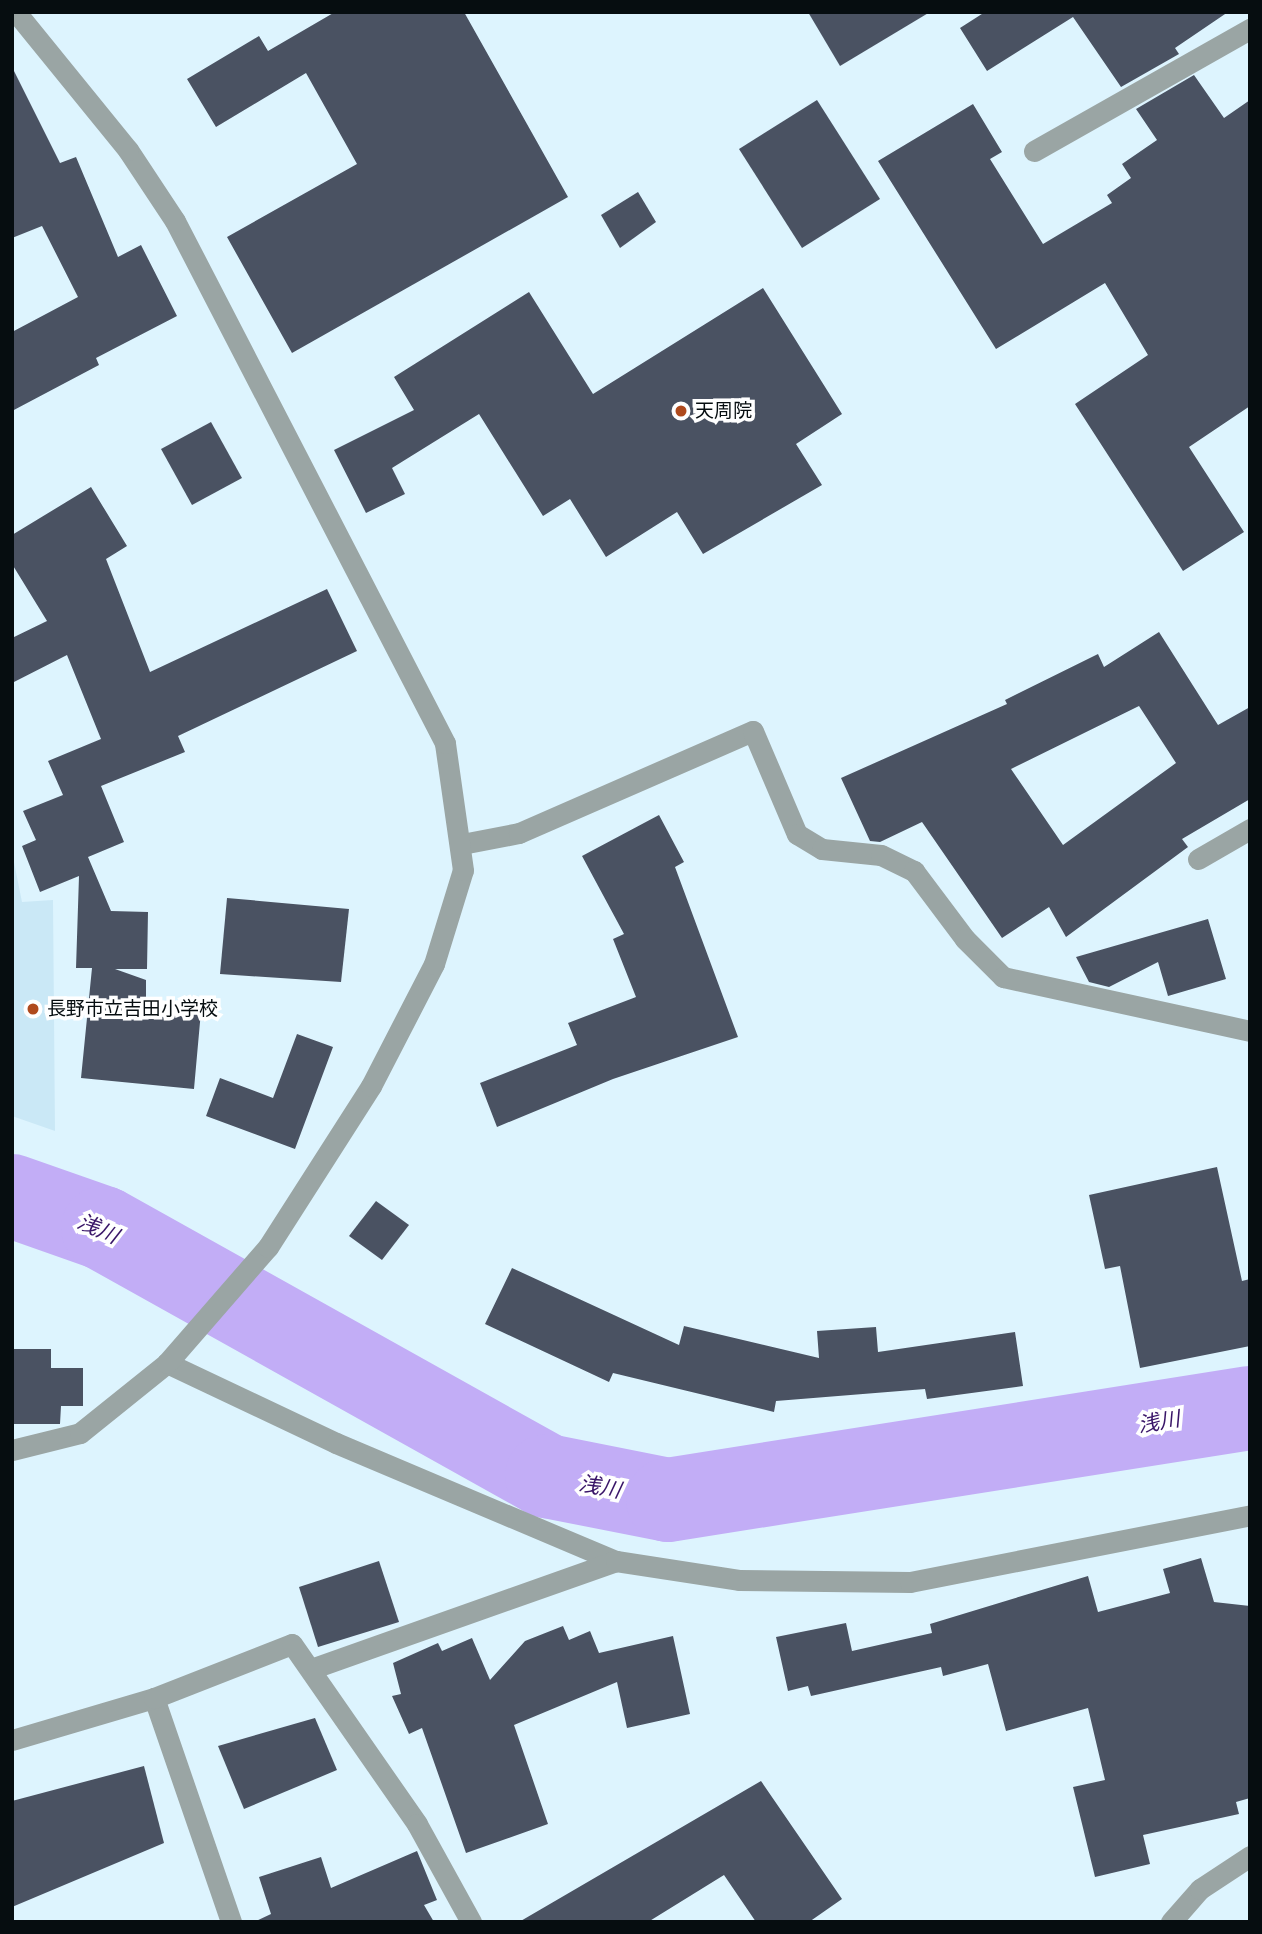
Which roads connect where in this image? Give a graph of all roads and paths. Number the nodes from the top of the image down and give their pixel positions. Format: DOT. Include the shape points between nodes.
graph roads {
  1 [pos="16,12"];
  2 [pos="1250,29"];
  3 [pos="1034,151"];
  4 [pos="1250,830"];
  5 [pos="462,844"];
  6 [pos="1198,859"];
  7 [pos="1250,1031"];
  8 [pos="167,1363"];
  9 [pos="12,1450"];
  10 [pos="1250,1515"];
  11 [pos="616,1561"];
  12 [pos="312,1669"];
  13 [pos="154,1698"];
  14 [pos="12,1740"];
  15 [pos="1250,1856"];
  16 [pos="231,1922"];
  17 [pos="471,1922"];
  18 [pos="1171,1922"];
  1 -- 5 [label="street" via="128,150 175,221 445,743"];
  2 -- 3 [label="street"];
  4 -- 6 [label="street"];
  5 -- 7 [label="street" via="519,833 753,731 797,834 821,849 881,855 915,871 965,939 1003,977"];
  5 -- 8 [label="street" via="463,870 434,964 371,1086 268,1247"];
  8 -- 9 [label="street" via="80,1433"];
  8 -- 11 [label="street" via="337,1443"];
  10 -- 11 [label="street" via="910,1582 739,1580"];
  11 -- 12 [label="street"];
  12 -- 13 [label="street" via="292,1644"];
  12 -- 17 [label="street" via="417,1824"];
  13 -- 14 [label="street"];
  13 -- 16 [label="street"];
  15 -- 18 [label="street" via="1200,1889"];
}
